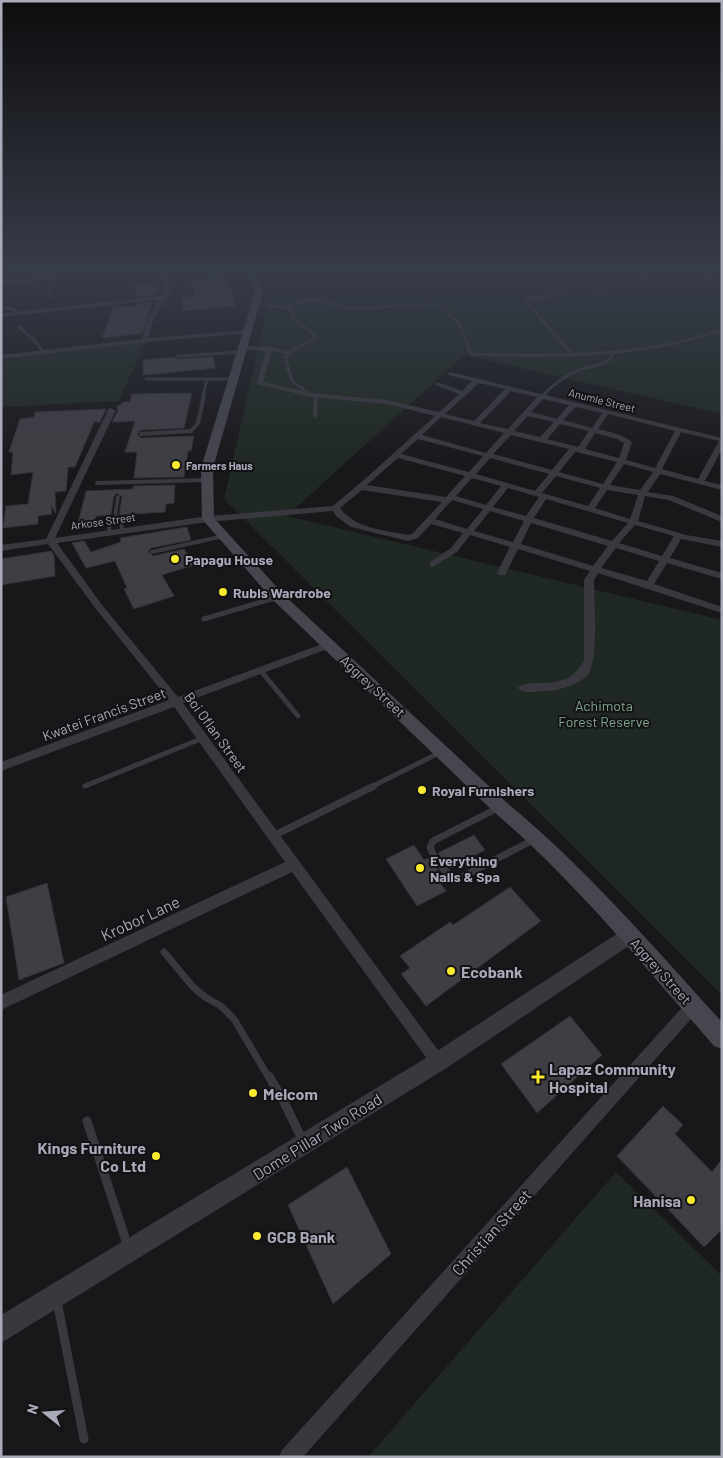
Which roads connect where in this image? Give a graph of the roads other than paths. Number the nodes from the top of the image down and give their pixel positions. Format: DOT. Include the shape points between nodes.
graph roads {
  1 [pos="28,335"];
  2 [pos="146,335"];
  3 [pos="247,335"];
  4 [pos="314,335"];
  5 [pos="464,335"];
  6 [pos="555,335"];
  7 [pos="702,335"];
  8 [pos="144,340"];
  9 [pos="245,344"];
  10 [pos="270,349"];
  11 [pos="43,352"];
  12 [pos="610,352"];
  13 [pos="289,353"];
  14 [pos="573,355"];
  15 [pos="178,356"];
  16 [pos="1,357"];
  17 [pos="450,374"];
  18 [pos="207,379"];
  19 [pos="234,379"];
  20 [pos="146,380"];
  21 [pos="477,381"];
  22 [pos="438,384"];
  23 [pos="509,389"];
  24 [pos="462,394"];
  25 [pos="314,396"];
  26 [pos="542,396"];
  27 [pos="574,404"];
  28 [pos="112,410"];
  29 [pos="606,412"];
  30 [pos="526,413"];
  31 [pos="440,414"];
  32 [pos="314,416"];
  33 [pos="559,421"];
  34 [pos="476,423"];
  35 [pos="596,430"];
  36 [pos="679,430"];
  37 [pos="510,432"];
  38 [pos="141,434"];
  39 [pos="416,436"];
  40 [pos="542,440"];
  41 [pos="722,441"];
  42 [pos="577,449"];
  43 [pos="489,454"];
  44 [pos="395,455"];
  45 [pos="622,461"];
  46 [pos="658,470"];
  47 [pos="554,473"];
  48 [pos="471,475"];
  49 [pos="207,480"];
  50 [pos="97,482"];
  51 [pos="700,482"];
  52 [pos="506,485"];
  53 [pos="605,486"];
  54 [pos="361,487"];
  55 [pos="722,488"];
  56 [pos="642,494"];
  57 [pos="541,495"];
  58 [pos="118,497"];
  59 [pos="450,498"];
  60 [pos="488,507"];
  61 [pos="335,508"];
  62 [pos="590,509"];
  63 [pos="115,517"];
  64 [pos="208,519"];
  65 [pos="529,519"];
  66 [pos="722,519"];
  67 [pos="431,521"];
  68 [pos="634,521"];
  69 [pos="122,530"];
  70 [pos="109,531"];
  71 [pos="469,533"];
  72 [pos="679,535"];
  73 [pos="224,536"];
  74 [pos="50,540"];
  75 [pos="614,543"];
  76 [pos="722,544"];
  77 [pos="515,546"];
  78 [pos="1,548"];
  79 [pos="152,552"];
  80 [pos="666,559"];
  81 [pos="434,564"];
  82 [pos="596,570"];
  83 [pos="502,573"];
  84 [pos="722,576"];
  85 [pos="649,586"];
  86 [pos="278,597"];
  87 [pos="722,610"];
  88 [pos="204,619"];
  89 [pos="329,645"];
  90 [pos="261,671"];
  91 [pos="524,688"];
  92 [pos="177,703"];
  93 [pos="298,716"];
  94 [pos="203,738"];
  95 [pos="442,752"];
  96 [pos="1,768"];
  97 [pos="85,786"];
  98 [pos="500,806"];
  99 [pos="273,836"];
  100 [pos="537,838"];
  101 [pos="293,865"];
  102 [pos="629,935"];
  103 [pos="164,952"];
  104 [pos="1,1003"];
  105 [pos="693,1006"];
  106 [pos="722,1038"];
  107 [pos="438,1062"];
  108 [pos="88,1121"];
  109 [pos="304,1143"];
  110 [pos="129,1252"];
  111 [pos="56,1296"];
  112 [pos="1,1330"];
  113 [pos="84,1439"];
  114 [pos="289,1457"];
  1 -- 11 [label="lane"];
  2 -- 8 [label="street"];
  3 -- 9 [label="main road"];
  4 -- 13 [label="lane" via="302,348"];
  5 -- 14 [label="lane" via="471,354"];
  6 -- 14 [label="lane"];
  7 -- 12 [label="lane"];
  8 -- 9 [label="street"];
  8 -- 11 [label="street"];
  9 -- 10 [label="street"];
  9 -- 15 [label="lane"];
  9 -- 19 [label="main road"];
  10 -- 13 [label="lane"];
  10 -- 25 [label="street" via="259,383"];
  11 -- 16 [label="street"];
  12 -- 14 [label="lane"];
  12 -- 26 [label="lane" via="612,357 604,365 578,370 554,384"];
  13 -- 25 [label="lane" via="285,358 290,379 295,386"];
  17 -- 21 [label="street, Anumle Street"];
  18 -- 19 [label="lane"];
  18 -- 20 [label="lane"];
  18 -- 38 [label="lane" via="196,427 186,433"];
  19 -- 49 [label="main road" via="207,468"];
  21 -- 23 [label="street, Anumle Street"];
  21 -- 24 [label="street"];
  22 -- 24 [label="street"];
  23 -- 26 [label="street, Anumle Street"];
  23 -- 34 [label="street"];
  24 -- 31 [label="street"];
  25 -- 31 [label="street" via="387,402"];
  25 -- 32 [label="lane"];
  26 -- 27 [label="street, Anumle Street"];
  26 -- 30 [label="street"];
  27 -- 29 [label="street, Anumle Street"];
  27 -- 33 [label="street"];
  28 -- 74 [label="street"];
  29 -- 35 [label="street"];
  29 -- 36 [label="street, Anumle Street"];
  30 -- 33 [label="street"];
  30 -- 37 [label="street"];
  31 -- 34 [label="street"];
  31 -- 39 [label="street"];
  33 -- 35 [label="street"];
  33 -- 40 [label="street"];
  34 -- 37 [label="street"];
  35 -- 42 [label="street"];
  35 -- 45 [label="street" via="628,442"];
  36 -- 41 [label="street, Anumle Street"];
  36 -- 46 [label="street"];
  37 -- 40 [label="street"];
  37 -- 43 [label="street"];
  39 -- 43 [label="street"];
  39 -- 44 [label="street"];
  40 -- 42 [label="street"];
  41 -- 51 [label="street"];
  42 -- 45 [label="street"];
  42 -- 47 [label="street"];
  43 -- 47 [label="street"];
  43 -- 48 [label="street"];
  44 -- 48 [label="street"];
  44 -- 54 [label="street"];
  45 -- 46 [label="street"];
  45 -- 53 [label="street"];
  46 -- 51 [label="street"];
  46 -- 56 [label="street"];
  47 -- 53 [label="street"];
  47 -- 57 [label="street"];
  48 -- 52 [label="street"];
  48 -- 59 [label="street"];
  49 -- 50 [label="lane"];
  49 -- 64 [label="main road"];
  51 -- 55 [label="street"];
  52 -- 57 [label="street"];
  52 -- 60 [label="street"];
  53 -- 56 [label="street"];
  53 -- 62 [label="street"];
  54 -- 59 [label="street"];
  54 -- 61 [label="street"];
  56 -- 66 [label="street" via="670,498"];
  56 -- 68 [label="street"];
  57 -- 62 [label="street"];
  57 -- 65 [label="street"];
  58 -- 63 [label="lane"];
  59 -- 60 [label="street"];
  59 -- 67 [label="street"];
  60 -- 65 [label="street"];
  60 -- 71 [label="street"];
  61 -- 64 [label="street, Arkose Street"];
  61 -- 67 [label="street" via="339,516 348,522 408,538 415,536"];
  62 -- 68 [label="street"];
  63 -- 69 [label="lane" via="121,521"];
  63 -- 70 [label="lane"];
  64 -- 69 [label="street, Arkose Street"];
  64 -- 73 [label="main road, Aggrey Street"];
  65 -- 75 [label="street"];
  65 -- 77 [label="street"];
  67 -- 71 [label="street"];
  68 -- 72 [label="street"];
  68 -- 75 [label="street"];
  69 -- 70 [label="street, Arkose Street"];
  70 -- 74 [label="street, Arkose Street"];
  71 -- 77 [label="street"];
  71 -- 81 [label="street" via="454,550"];
  72 -- 76 [label="street"];
  72 -- 80 [label="street"];
  73 -- 79 [label="lane"];
  73 -- 86 [label="main road, Aggrey Street"];
  74 -- 78 [label="street, Arkose Street"];
  74 -- 92 [label="street, Boi Oflan Street" via="99,608"];
  75 -- 80 [label="street"];
  75 -- 82 [label="street"];
  77 -- 82 [label="street"];
  77 -- 83 [label="street"];
  80 -- 84 [label="street"];
  80 -- 85 [label="street"];
  82 -- 85 [label="street"];
  82 -- 91 [label="street" via="589,580 589,660 583,673 552,687"];
  85 -- 87 [label="street"];
  86 -- 88 [label="lane"];
  86 -- 89 [label="main road, Aggrey Street"];
  89 -- 90 [label="street, Kwatei Francis Street"];
  89 -- 95 [label="main road, Aggrey Street"];
  90 -- 92 [label="street, Kwatei Francis Street"];
  90 -- 93 [label="lane"];
  92 -- 94 [label="street, Boi Oflan Street"];
  92 -- 96 [label="street, Kwatei Francis Street"];
  94 -- 97 [label="lane"];
  94 -- 99 [label="street, Boi Oflan Street"];
  95 -- 98 [label="main road, Aggrey Street"];
  95 -- 99 [label="lane"];
  98 -- 100 [label="main road, Aggrey Street"];
  98 -- 100 [label="lane" via="433,842 430,847 432,855 450,876 458,879"];
  99 -- 101 [label="street, Boi Oflan Street"];
  100 -- 102 [label="main road, Aggrey Street"];
  101 -- 104 [label="street, Krobor Lane"];
  101 -- 107 [label="street, Boi Oflan Street"];
  102 -- 105 [label="main road, Aggrey Street"];
  102 -- 107 [label="street, Dome Pillar Two Road"];
  103 -- 109 [label="lane" via="193,987 234,1019 283,1100"];
  105 -- 106 [label="main road, Aggrey Street"];
  105 -- 114 [label="street, Christian Street"];
  107 -- 109 [label="street, Dome Pillar Two Road"];
  108 -- 110 [label="lane"];
  109 -- 110 [label="street, Dome Pillar Two Road"];
  110 -- 111 [label="street, Dome Pillar Two Road"];
  111 -- 112 [label="street, Dome Pillar Two Road"];
  111 -- 113 [label="lane"];
}
